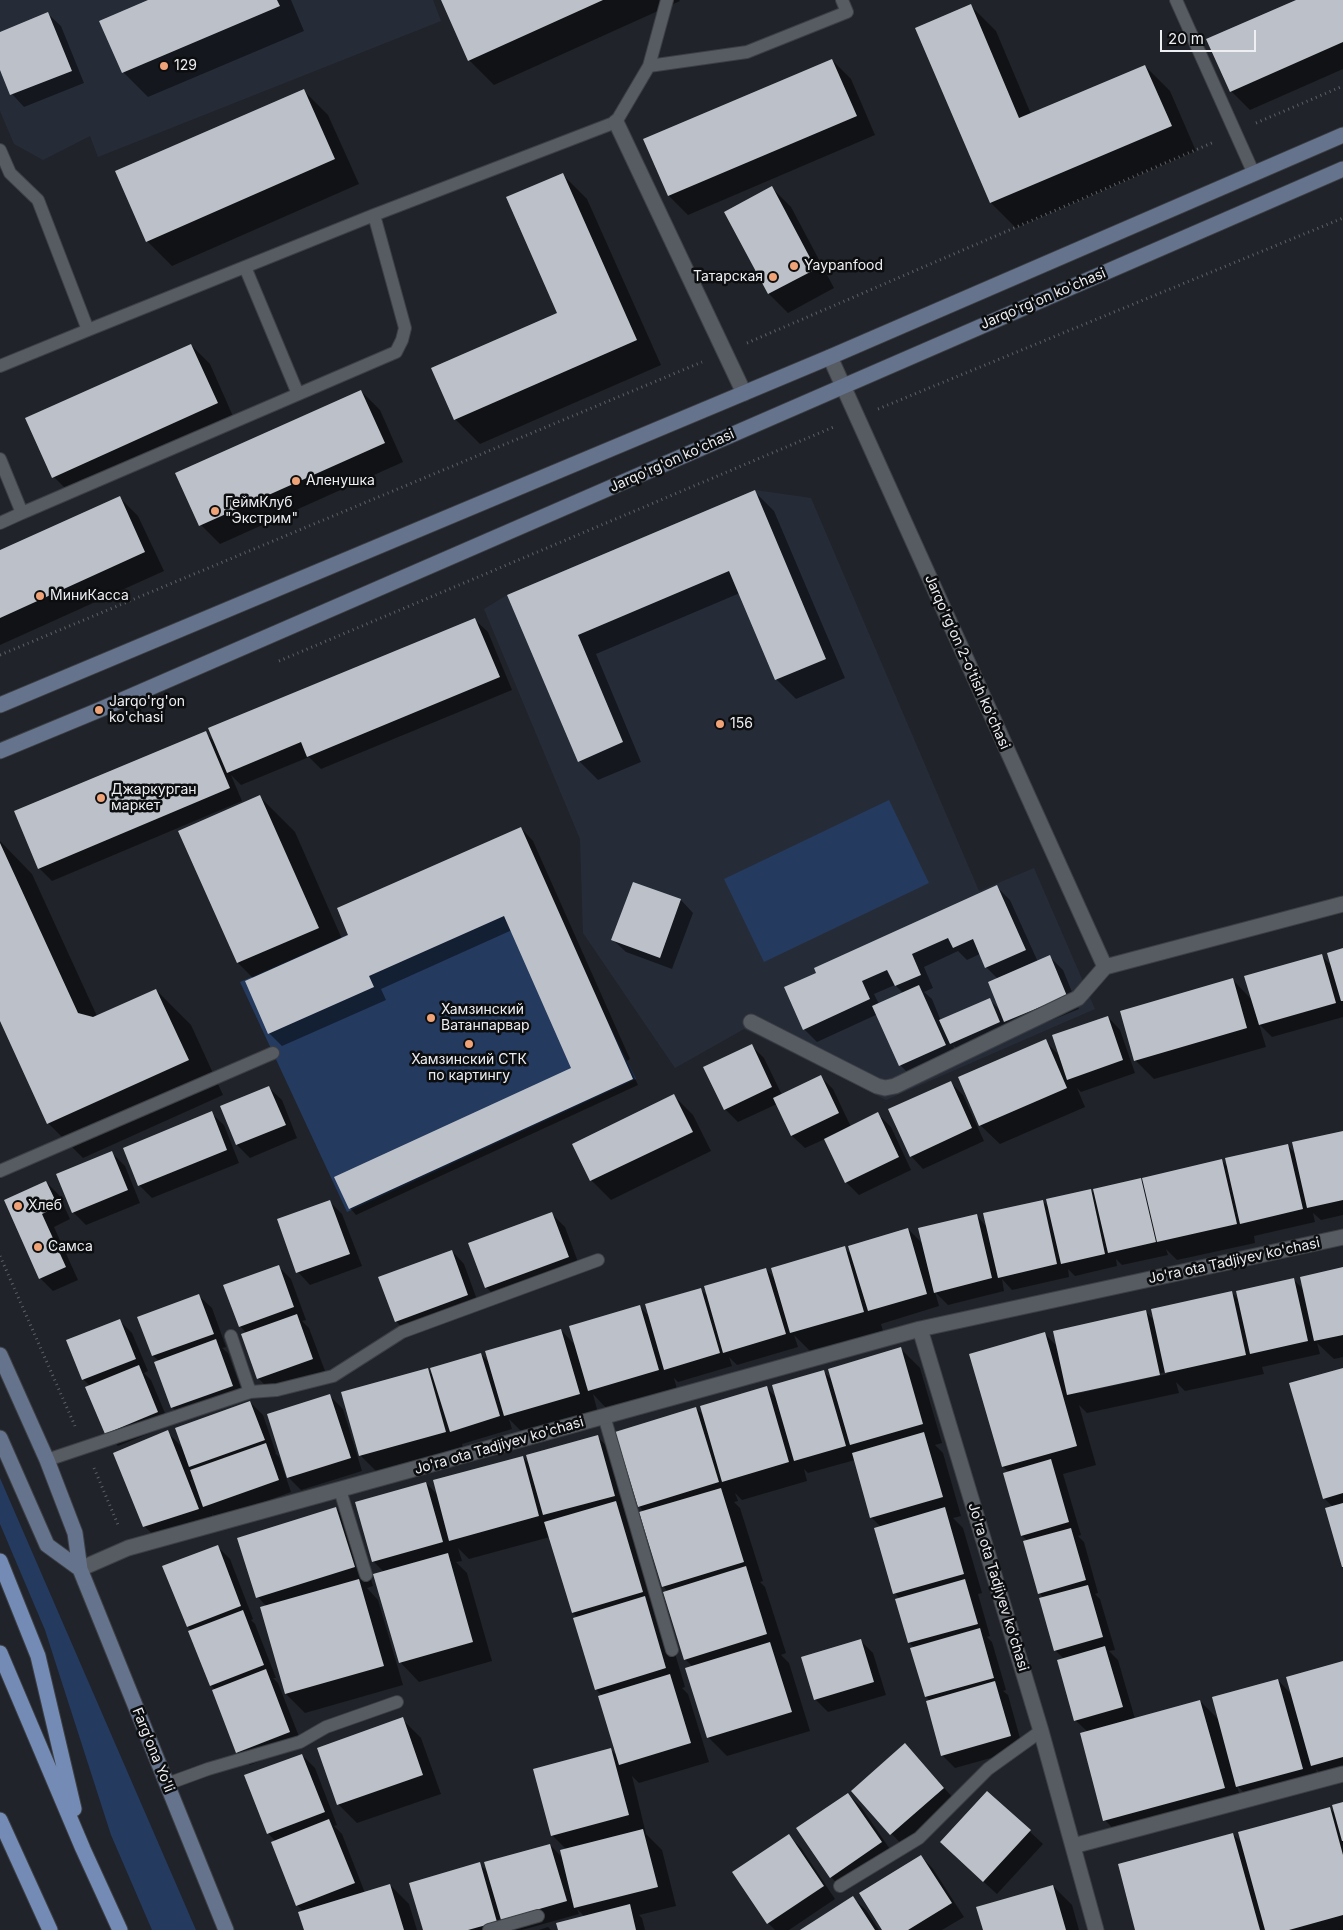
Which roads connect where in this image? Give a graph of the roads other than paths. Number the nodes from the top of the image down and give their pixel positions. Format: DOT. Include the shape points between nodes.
graph roads {
  1 [pos="668,0"];
  2 [pos="842,0"];
  3 [pos="1176,0"];
  4 [pos="650,66"];
  5 [pos="616,122"];
  6 [pos="1343,135"];
  7 [pos="1,155"];
  8 [pos="1343,169"];
  9 [pos="1254,174"];
  10 [pos="374,215"];
  11 [pos="245,267"];
  12 [pos="88,330"];
  13 [pos="830,358"];
  14 [pos="0,366"];
  15 [pos="843,386"];
  16 [pos="744,393"];
  17 [pos="298,394"];
  18 [pos="0,460"];
  19 [pos="22,513"];
  20 [pos="0,523"];
  21 [pos="0,705"];
  22 [pos="0,752"];
  23 [pos="1343,904"];
  24 [pos="1105,967"];
  25 [pos="751,1022"];
  26 [pos="273,1053"];
  27 [pos="0,1171"];
  28 [pos="1343,1237"];
  29 [pos="598,1260"];
  30 [pos="920,1329"];
  31 [pos="231,1336"];
  32 [pos="0,1354"];
  33 [pos="250,1392"];
  34 [pos="604,1416"];
  35 [pos="0,1438"];
  36 [pos="47,1460"];
  37 [pos="340,1490"];
  38 [pos="0,1561"];
  39 [pos="80,1569"];
  40 [pos="366,1575"];
  41 [pos="672,1650"];
  42 [pos="0,1653"];
  43 [pos="397,1702"];
  44 [pos="1041,1731"];
  45 [pos="1343,1774"];
  46 [pos="167,1784"];
  47 [pos="2,1828"];
  48 [pos="1073,1846"];
  49 [pos="83,1849"];
  50 [pos="840,1886"];
  51 [pos="538,1916"];
  52 [pos="50,1930"];
  53 [pos="120,1930"];
  54 [pos="226,1930"];
  55 [pos="489,1930"];
  56 [pos="1096,1930"];
  1 -- 4 [label="lane"];
  2 -- 4 [label="lane" via="846,12 747,52"];
  3 -- 9 [label="lane"];
  4 -- 5 [label="lane"];
  5 -- 10 [label="lane"];
  5 -- 16 [label="street"];
  6 -- 9 [label="main road"];
  7 -- 12 [label="lane" via="10,173 38,200"];
  8 -- 15 [label="main road, Jarqo'rg'on ko'chasi"];
  9 -- 13 [label="main road"];
  10 -- 11 [label="lane"];
  10 -- 17 [label="lane" via="405,328 402,340 396,352"];
  11 -- 12 [label="lane"];
  11 -- 17 [label="lane"];
  12 -- 14 [label="lane"];
  13 -- 15 [label="street, Jarqo'rg'on 2-o'tish ko'chasi"];
  13 -- 16 [label="main road"];
  15 -- 22 [label="main road, Jarqo'rg'on ko'chasi"];
  15 -- 24 [label="street, Jarqo'rg'on 2-o'tish ko'chasi"];
  16 -- 21 [label="main road"];
  17 -- 19 [label="lane"];
  18 -- 19 [label="lane"];
  19 -- 20 [label="lane"];
  23 -- 24 [label="street"];
  24 -- 25 [label="street" via="1078,998 885,1088"];
  26 -- 27 [label="lane"];
  28 -- 30 [label="street, Jo'ra ota Tadjiyev ko'chasi"];
  29 -- 33 [label="lane" via="402,1332 333,1376 277,1390"];
  30 -- 34 [label="street, Jo'ra ota Tadjiyev ko'chasi"];
  30 -- 44 [label="street, Jo'ra ota Tadjiyev ko'chasi"];
  31 -- 33 [label="lane"];
  32 -- 36 [label="main road, Farg'ona Yo'li"];
  33 -- 36 [label="lane"];
  34 -- 37 [label="street, Jo'ra ota Tadjiyev ko'chasi"];
  34 -- 41 [label="lane"];
  35 -- 39 [label="main road" via="47,1545"];
  36 -- 39 [label="main road, Farg'ona Yo'li" via="75,1533"];
  37 -- 39 [label="street, Jo'ra ota Tadjiyev ko'chasi" via="128,1548"];
  37 -- 40 [label="lane"];
  38 -- 49 [label="main road" via="38,1656"];
  39 -- 46 [label="main road, Farg'ona Yo'li"];
  42 -- 49 [label="main road"];
  43 -- 46 [label="lane" via="326,1727 300,1742"];
  44 -- 48 [label="street, Jo'ra ota Tadjiyev ko'chasi"];
  44 -- 50 [label="lane" via="988,1769 919,1838"];
  45 -- 48 [label="street"];
  46 -- 54 [label="main road, Farg'ona Yo'li"];
  47 -- 52 [label="main road"];
  48 -- 56 [label="street, Jo'ra ota Tadjiyev ko'chasi"];
  49 -- 53 [label="main road"];
  51 -- 55 [label="lane"];
}
